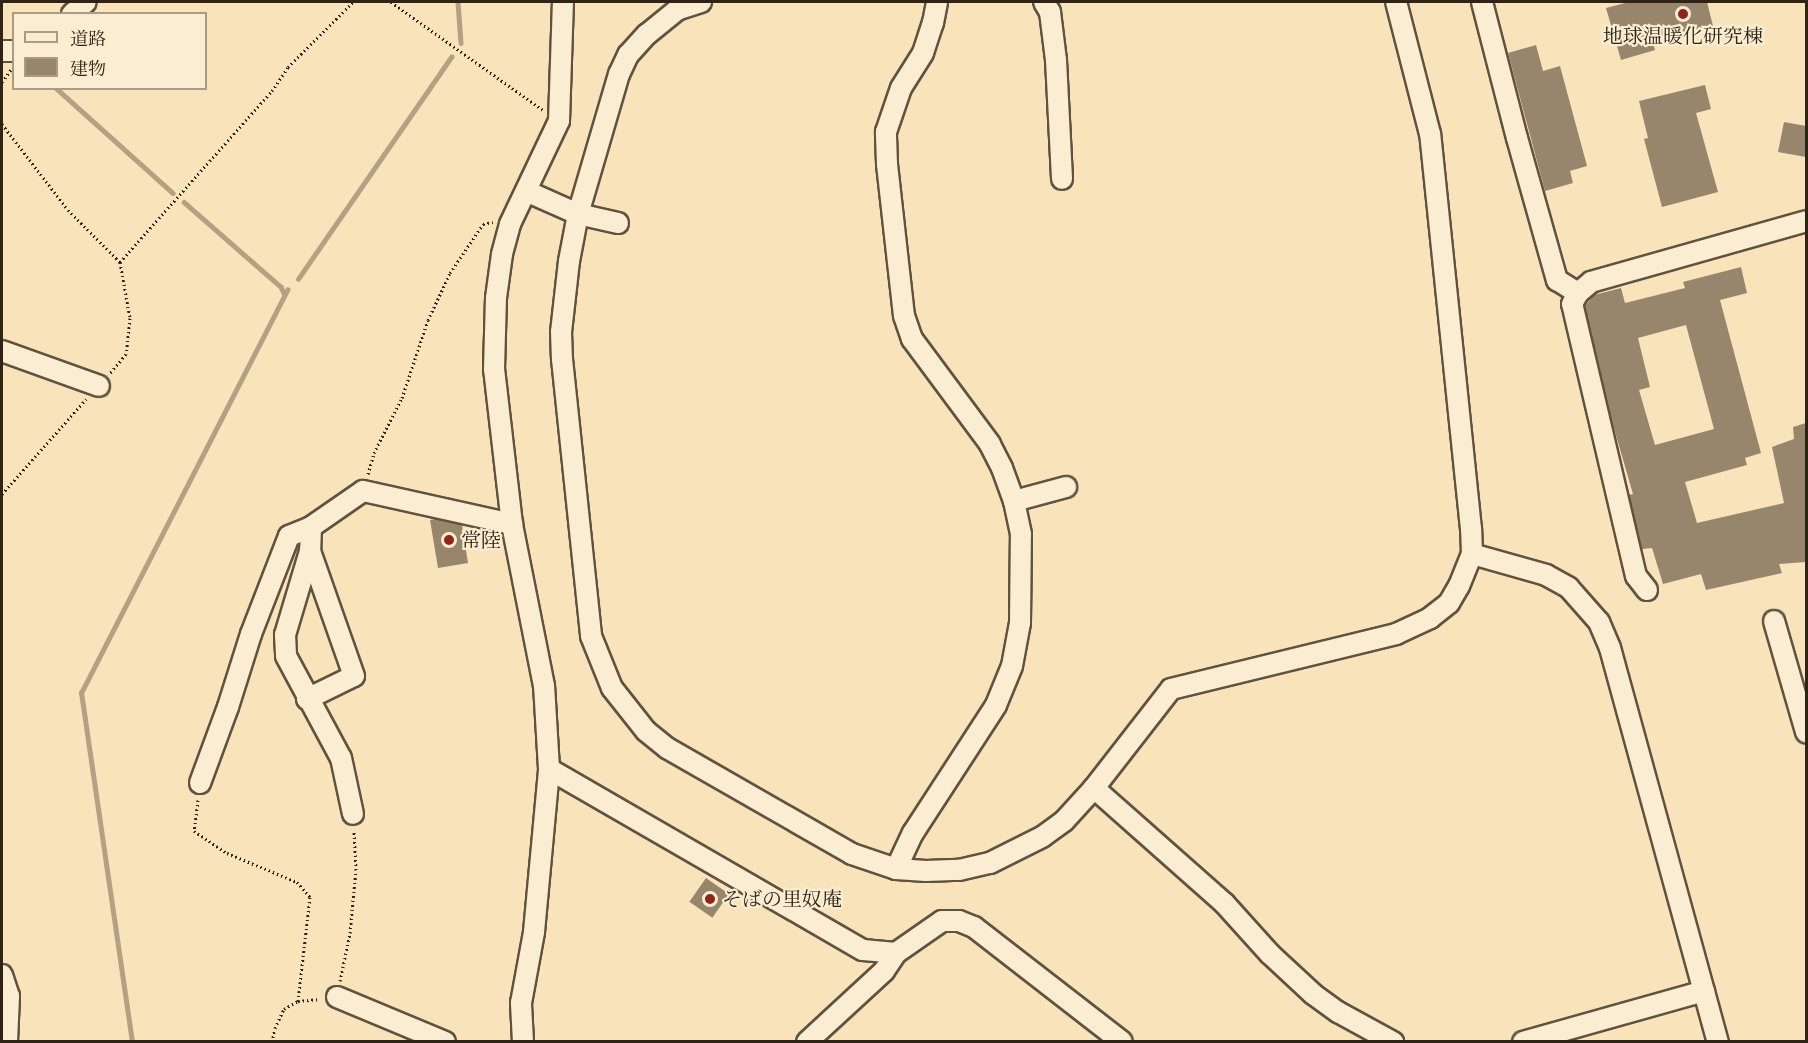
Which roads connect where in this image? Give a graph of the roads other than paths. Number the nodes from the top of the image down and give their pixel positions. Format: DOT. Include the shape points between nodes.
graph roads {
  1 [pos="86,2"];
  2 [pos="563,2"];
  3 [pos="701,2"];
  4 [pos="937,2"];
  5 [pos="1044,2"];
  6 [pos="1396,2"];
  7 [pos="1482,2"];
  8 [pos="74,12"];
  9 [pos="1062,179"];
  10 [pos="526,191"];
  11 [pos="578,214"];
  12 [pos="1806,221"];
  13 [pos="618,224"];
  14 [pos="1578,292"];
  15 [pos="2,351"];
  16 [pos="99,386"];
  17 [pos="1066,487"];
  18 [pos="1014,501"];
  19 [pos="512,524"];
  20 [pos="311,527"];
  21 [pos="310,551"];
  22 [pos="1472,554"];
  23 [pos="1647,590"];
  24 [pos="1774,621"];
  25 [pos="307,699"];
  26 [pos="1806,732"];
  27 [pos="549,770"];
  28 [pos="200,783"];
  29 [pos="1094,788"];
  30 [pos="353,814"];
  31 [pos="896,869"];
  32 [pos="896,953"];
  33 [pos="2,975"];
  34 [pos="1704,991"];
  35 [pos="337,997"];
  36 [pos="8,1041"];
  37 [pos="445,1041"];
  38 [pos="523,1041"];
  39 [pos="807,1041"];
  40 [pos="1122,1041"];
  41 [pos="1393,1041"];
  42 [pos="1523,1041"];
  43 [pos="1718,1041"];
  1 -- 8 [label="street"];
  2 -- 10 [label="street" via="559,121"];
  3 -- 11 [label="street" via="677,10 647,33 628,55"];
  4 -- 18 [label="street" via="923,53 901,88 886,132 904,316 912,339 990,444"];
  5 -- 9 [label="street" via="1050,12 1056,60"];
  6 -- 22 [label="street" via="1430,134"];
  7 -- 14 [label="street" via="1557,280"];
  10 -- 11 [label="street"];
  10 -- 19 [label="street" via="510,225 496,298 494,369"];
  11 -- 13 [label="street"];
  11 -- 31 [label="street" via="563,305 562,359 586,610 599,661 612,688 646,731 667,747 852,854"];
  12 -- 14 [label="street" via="1591,282"];
  14 -- 23 [label="street" via="1572,304 1575,323 1636,576"];
  15 -- 16 [label="street"];
  17 -- 18 [label="street"];
  18 -- 31 [label="street" via="1022,563 1020,623 1012,666 996,705 913,833"];
  19 -- 20 [label="street" via="363,491"];
  19 -- 27 [label="street" via="544,686"];
  20 -- 21 [label="street"];
  20 -- 28 [label="street" via="290,537 282,550"];
  21 -- 25 [label="street" via="285,634 286,656"];
  21 -- 25 [label="street" via="354,676"];
  22 -- 29 [label="street" via="1449,603 1414,628 1171,689"];
  22 -- 34 [label="street" via="1546,575 1569,588 1599,622 1610,648"];
  24 -- 26 [label="street"];
  25 -- 30 [label="street" via="341,758"];
  27 -- 32 [label="street" via="863,950"];
  27 -- 38 [label="street" via="534,932 521,1003"];
  29 -- 31 [label="street" via="1042,837 990,863 959,870"];
  29 -- 41 [label="street" via="1224,903 1307,989 1338,1012"];
  32 -- 39 [label="street" via="884,971"];
  32 -- 40 [label="street" via="942,921 974,927"];
  33 -- 36 [label="street" via="9,996"];
  34 -- 42 [label="street"];
  34 -- 43 [label="street"];
  35 -- 37 [label="street"];
}
